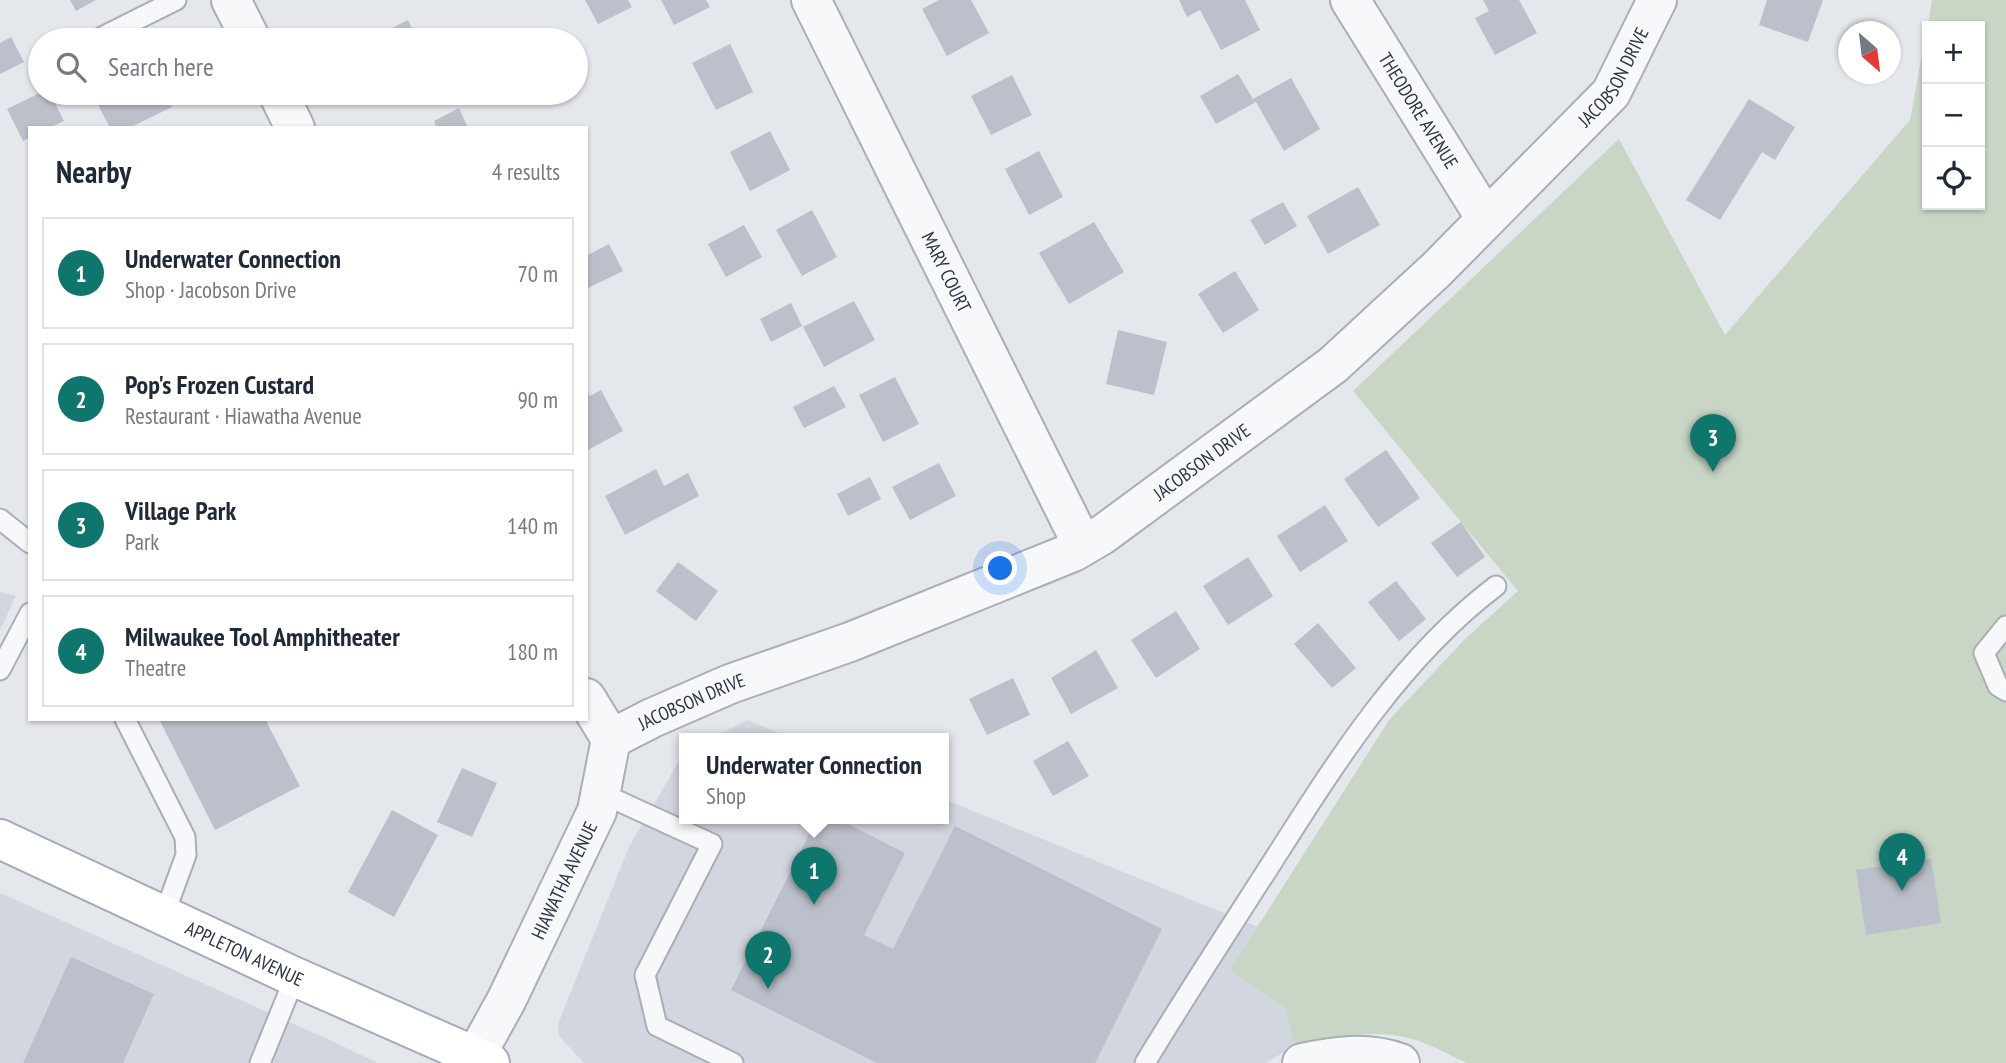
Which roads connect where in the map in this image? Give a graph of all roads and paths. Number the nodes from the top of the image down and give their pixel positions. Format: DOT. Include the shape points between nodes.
graph roads {
  1 [pos="176,0"];
  2 [pos="231,0"];
  3 [pos="811,0"];
  4 [pos="1350,0"];
  5 [pos="1657,0"];
  6 [pos="120,28"];
  7 [pos="245,28"];
  8 [pos="284,105"];
  9 [pos="294,126"];
  10 [pos="1486,219"];
  11 [pos="0,519"];
  12 [pos="28,541"];
  13 [pos="1083,546"];
  14 [pos="1496,586"];
  15 [pos="28,617"];
  16 [pos="2006,626"];
  17 [pos="0,670"];
  18 [pos="2006,691"];
  19 [pos="588,701"];
  20 [pos="126,721"];
  21 [pos="611,739"];
  22 [pos="601,793"];
  23 [pos="2,846"];
  24 [pos="164,915"];
  25 [pos="295,976"];
  26 [pos="482,1060"];
  27 [pos="260,1063"];
  28 [pos="733,1063"];
  29 [pos="1145,1063"];
  30 [pos="1302,1063"];
  31 [pos="1400,1063"];
  1 -- 6 [label="lane"];
  2 -- 7 [label="street"];
  3 -- 13 [label="street, MARY COURT"];
  4 -- 10 [label="street, THEODORE AVENUE"];
  5 -- 10 [label="street, JACOBSON DRIVE" via="1611,93"];
  8 -- 9 [label="street"];
  10 -- 13 [label="street, JACOBSON DRIVE" via="1333,365"];
  11 -- 12 [label="lane"];
  13 -- 21 [label="street, JACOBSON DRIVE" via="850,642 730,684"];
  14 -- 29 [label="lane" via="1443,631 1372,713"];
  15 -- 17 [label="lane"];
  16 -- 18 [label="lane" via="1984,653 1998,686"];
  19 -- 21 [label="street"];
  20 -- 24 [label="lane" via="185,837 186,855"];
  21 -- 22 [label="street, HIAWATHA AVENUE"];
  22 -- 26 [label="street, HIAWATHA AVENUE"];
  22 -- 28 [label="lane" via="712,844 645,975 657,1027"];
  23 -- 24 [label="main road, APPLETON AVENUE"];
  24 -- 25 [label="main road, APPLETON AVENUE"];
  25 -- 26 [label="main road, APPLETON AVENUE"];
  25 -- 27 [label="lane"];
  30 -- 31 [label="street" via="1350,1055"];
}
